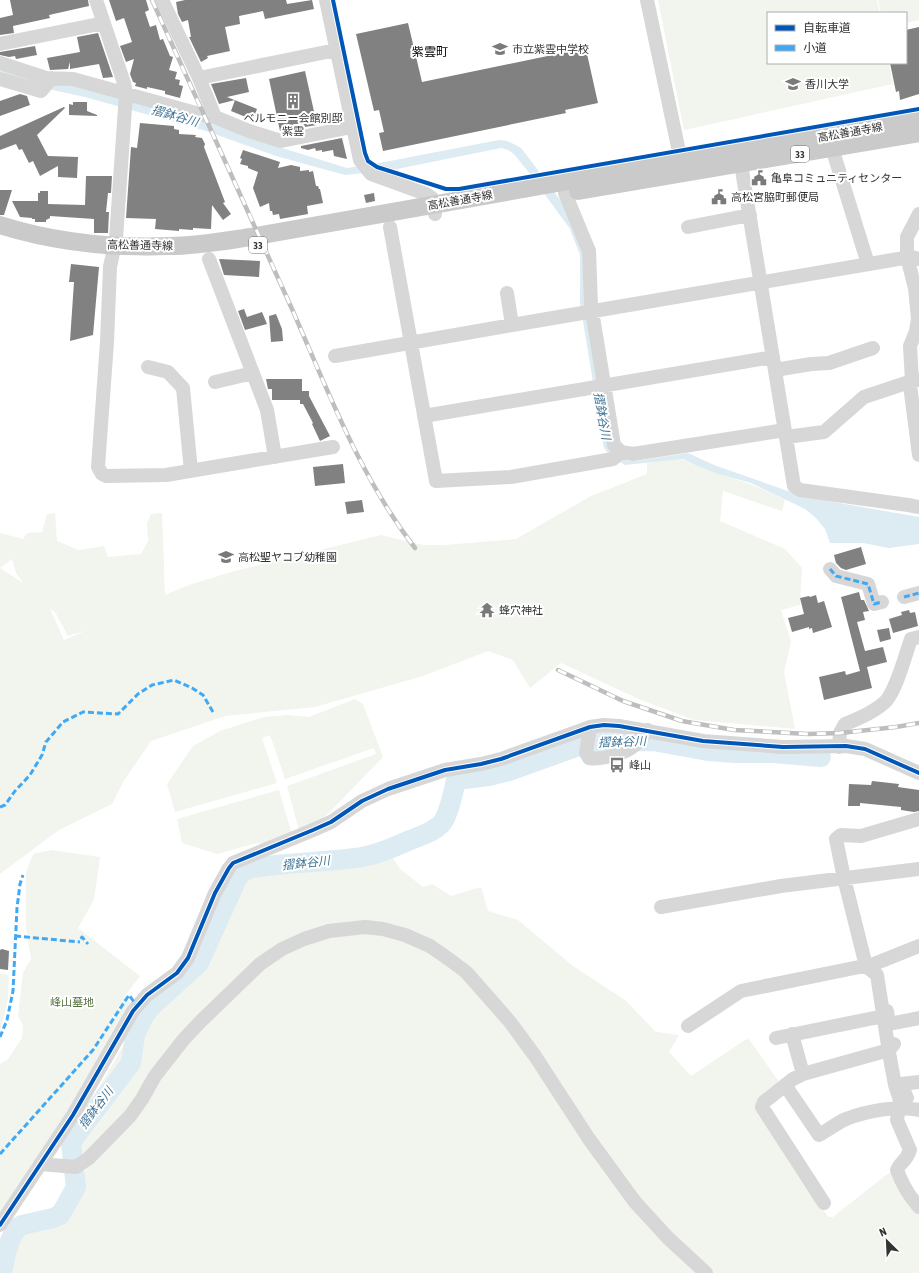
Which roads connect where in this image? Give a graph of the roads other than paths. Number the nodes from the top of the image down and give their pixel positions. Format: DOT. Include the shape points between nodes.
graph roads {
  1 [pos="96,0"];
  2 [pos="162,0"];
  3 [pos="326,0"];
  4 [pos="647,0"];
  5 [pos="104,23"];
  6 [pos="0,44"];
  7 [pos="336,50"];
  8 [pos="0,63"];
  9 [pos="199,78"];
  10 [pos="0,79"];
  11 [pos="48,82"];
  12 [pos="126,100"];
  13 [pos="215,117"];
  14 [pos="919,119"];
  15 [pos="352,126"];
  16 [pos="919,133"];
  17 [pos="832,148"];
  18 [pos="680,161"];
  19 [pos="741,164"];
  20 [pos="565,193"];
  21 [pos="434,210"];
  22 [pos="919,214"];
  23 [pos="750,215"];
  24 [pos="0,225"];
  25 [pos="390,227"];
  26 [pos="688,227"];
  27 [pos="0,237"];
  28 [pos="113,251"];
  29 [pos="209,258"];
  30 [pos="913,258"];
  31 [pos="868,264"];
  32 [pos="761,282"];
  33 [pos="508,293"];
  34 [pos="587,312"];
  35 [pos="512,324"];
  36 [pos="411,343"];
  37 [pos="873,348"];
  38 [pos="335,356"];
  39 [pos="774,363"];
  40 [pos="148,367"];
  41 [pos="253,373"];
  42 [pos="915,380"];
  43 [pos="216,382"];
  44 [pos="599,386"];
  45 [pos="424,416"];
  46 [pos="786,434"];
  47 [pos="333,447"];
  48 [pos="618,455"];
  49 [pos="919,455"];
  50 [pos="275,457"];
  51 [pos="191,471"];
  52 [pos="919,508"];
  53 [pos="830,569"];
  54 [pos="919,593"];
  55 [pos="904,597"];
  56 [pos="882,602"];
  57 [pos="919,637"];
  58 [pos="590,727"];
  59 [pos="648,730"];
  60 [pos="838,747"];
  61 [pos="919,773"];
  62 [pos="919,819"];
  63 [pos="919,869"];
  64 [pos="844,878"];
  65 [pos="661,907"];
  66 [pos="919,946"];
  67 [pos="866,966"];
  68 [pos="919,1018"];
  69 [pos="887,1020"];
  70 [pos="688,1026"];
  71 [pos="792,1034"];
  72 [pos="776,1038"];
  73 [pos="890,1050"];
  74 [pos="803,1074"];
  75 [pos="919,1082"];
  76 [pos="785,1085"];
  77 [pos="909,1109"];
  78 [pos="40,1164"];
  79 [pos="824,1203"];
  80 [pos="919,1207"];
  81 [pos="0,1225"];
  82 [pos="706,1273"];
  1 -- 5 [label="street"];
  2 -- 9 [label="street"];
  3 -- 7 [label="street"];
  4 -- 18 [label="street"];
  5 -- 6 [label="street"];
  5 -- 12 [label="street" via="124,83"];
  7 -- 9 [label="street"];
  7 -- 15 [label="street"];
  8 -- 11 [label="street" via="46,78"];
  9 -- 13 [label="street"];
  10 -- 11 [label="street" via="41,91"];
  11 -- 12 [label="street" via="73,79"];
  12 -- 13 [label="street"];
  12 -- 28 [label="street"];
  13 -- 15 [label="street" via="281,141"];
  14 -- 18 [label="main road, 高松善通寺線 / 33"];
  15 -- 21 [label="street" via="360,160 367,170 378,178 426,194 432,198"];
  16 -- 17 [label="main road, 高松善通寺線 / 33"];
  17 -- 19 [label="main road, 高松善通寺線 / 33"];
  17 -- 31 [label="street"];
  18 -- 21 [label="main road, 高松善通寺線 / 33"];
  19 -- 20 [label="main road, 高松善通寺線 / 33"];
  19 -- 23 [label="street"];
  20 -- 21 [label="main road, 高松善通寺線 / 33"];
  20 -- 34 [label="street" via="589,251"];
  21 -- 28 [label="main road, 高松善通寺線 / 33" via="211,252 173,256"];
  22 -- 30 [label="street" via="907,237"];
  23 -- 26 [label="street"];
  23 -- 32 [label="street"];
  24 -- 28 [label="main road, 高松善通寺線 / 33"];
  25 -- 36 [label="street"];
  27 -- 28 [label="main road, 高松善通寺線 / 33" via="84,254"];
  28 -- 51 [label="street" via="98,468 106,476 166,475"];
  29 -- 41 [label="street"];
  30 -- 31 [label="street"];
  30 -- 42 [label="street" via="918,319 910,346"];
  31 -- 32 [label="street"];
  32 -- 34 [label="street"];
  32 -- 39 [label="street"];
  33 -- 35 [label="street"];
  34 -- 35 [label="street"];
  34 -- 44 [label="street"];
  35 -- 36 [label="street"];
  36 -- 38 [label="street"];
  36 -- 45 [label="street"];
  37 -- 39 [label="street" via="829,363"];
  39 -- 44 [label="street"];
  39 -- 46 [label="street"];
  40 -- 51 [label="street" via="168,372 183,388"];
  41 -- 43 [label="street"];
  41 -- 50 [label="street" via="267,410"];
  42 -- 46 [label="street" via="864,397 824,432"];
  42 -- 49 [label="street" via="910,385"];
  44 -- 45 [label="street"];
  44 -- 48 [label="street"];
  45 -- 48 [label="street" via="436,481 511,477"];
  46 -- 48 [label="street"];
  46 -- 52 [label="street" via="794,486 800,490"];
  47 -- 50 [label="street"];
  50 -- 51 [label="street"];
  53 -- 56 [label="street" via="836,576 868,584 874,604"];
  54 -- 55 [label="street"];
  57 -- 60 [label="street" via="911,639 896,683 886,701 862,718 845,724 840,733"];
  58 -- 59 [label="street" via="604,725"];
  58 -- 59 [label="street" via="586,752 589,758 597,759 627,751"];
  58 -- 78 [label="street" via="501,759 445,770 388,789 362,801 331,822 233,863 215,893 188,958 177,973 147,995 133,1011 73,1115"];
  59 -- 60 [label="street" via="703,741 783,747"];
  60 -- 61 [label="street" via="865,749"];
  62 -- 64 [label="street" via="861,836 841,835 836,839"];
  63 -- 64 [label="street"];
  64 -- 65 [label="street"];
  64 -- 67 [label="street"];
  66 -- 67 [label="street"];
  67 -- 69 [label="street" via="877,975"];
  67 -- 70 [label="street" via="741,991"];
  68 -- 69 [label="street"];
  69 -- 71 [label="street"];
  69 -- 73 [label="street"];
  71 -- 72 [label="street"];
  71 -- 74 [label="street"];
  73 -- 74 [label="street"];
  73 -- 77 [label="street" via="895,1085 900,1100"];
  74 -- 76 [label="street"];
  75 -- 77 [label="street" via="901,1084"];
  76 -- 77 [label="street" via="819,1135 858,1115"];
  76 -- 79 [label="street" via="764,1102 762,1107"];
  77 -- 80 [label="street" via="897,1120 910,1150 897,1170 912,1200"];
  78 -- 81 [label="street"];
  78 -- 82 [label="street" via="73,1167 90,1158 130,1116 160,1070 194,1027 260,964 282,949 329,931 383,928 430,946 460,968 482,990 535,1056 589,1139 635,1202 668,1238"];
}
